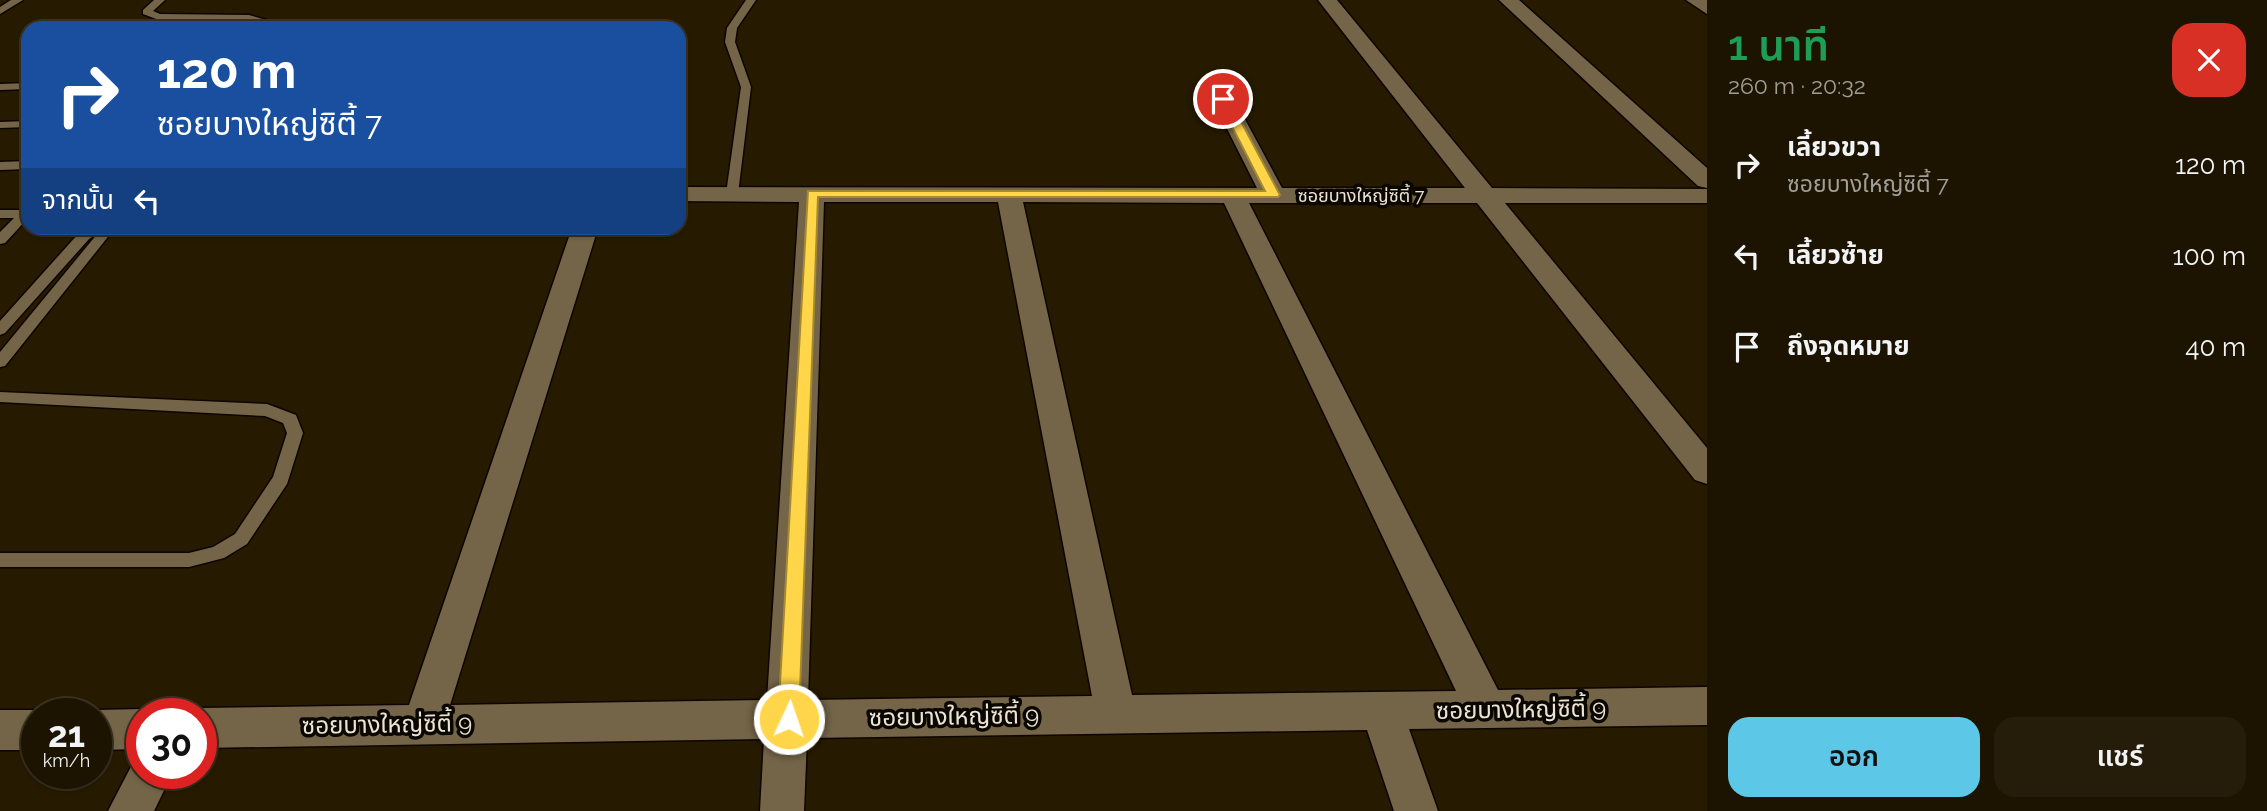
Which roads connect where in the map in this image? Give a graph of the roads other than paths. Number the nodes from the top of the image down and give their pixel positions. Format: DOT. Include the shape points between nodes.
graph roads {
  1 [pos="18,0"];
  2 [pos="160,0"];
  3 [pos="751,0"];
  4 [pos="1327,0"];
  5 [pos="1508,0"];
  6 [pos="1695,0"];
  7 [pos="1707,8"];
  8 [pos="0,11"];
  9 [pos="257,21"];
  10 [pos="21,86"];
  11 [pos="0,87"];
  12 [pos="1223,99"];
  13 [pos="21,124"];
  14 [pos="0,125"];
  15 [pos="21,165"];
  16 [pos="0,166"];
  17 [pos="1707,181"];
  18 [pos="686,194"];
  19 [pos="732,194"];
  20 [pos="812,194"];
  21 [pos="1009,194"];
  22 [pos="1233,195"];
  23 [pos="1273,195"];
  24 [pos="1483,195"];
  25 [pos="1707,195"];
  26 [pos="21,213"];
  27 [pos="0,215"];
  28 [pos="21,217"];
  29 [pos="86,235"];
  30 [pos="103,235"];
  31 [pos="583,235"];
  32 [pos="0,240"];
  33 [pos="0,330"];
  34 [pos="0,362"];
  35 [pos="0,397"];
  36 [pos="1707,471"];
  37 [pos="0,560"];
  38 [pos="1707,706"];
  39 [pos="1486,709"];
  40 [pos="1381,710"];
  41 [pos="1116,714"];
  42 [pos="789,719"];
  43 [pos="424,723"];
  44 [pos="217,728"];
  45 [pos="0,730"];
  46 [pos="21,730"];
  47 [pos="142,789"];
  48 [pos="130,811"];
  49 [pos="782,811"];
  50 [pos="1416,811"];
  1 -- 8 [label="lane"];
  2 -- 9 [label="lane" via="146,12 159,17"];
  3 -- 19 [label="lane" via="732,28 730,42 746,87"];
  4 -- 24 [label="street"];
  5 -- 17 [label="street"];
  6 -- 7 [label="street"];
  10 -- 11 [label="lane"];
  12 -- 23 [label="street"];
  13 -- 14 [label="lane"];
  15 -- 16 [label="lane"];
  18 -- 19 [label="street, ซอยบางใหญ่ซิตี้ 7"];
  19 -- 20 [label="street, ซอยบางใหญ่ซิตี้ 7"];
  20 -- 21 [label="street, ซอยบางใหญ่ซิตี้ 7"];
  20 -- 42 [label="street"];
  21 -- 22 [label="street, ซอยบางใหญ่ซิตี้ 7"];
  21 -- 41 [label="street"];
  22 -- 23 [label="street, ซอยบางใหญ่ซิตี้ 7"];
  22 -- 39 [label="street"];
  23 -- 24 [label="street, ซอยบางใหญ่ซิตี้ 7"];
  24 -- 25 [label="street, ซอยบางใหญ่ซิตี้ 7"];
  24 -- 36 [label="street"];
  26 -- 27 [label="lane"];
  28 -- 32 [label="lane"];
  29 -- 33 [label="lane"];
  30 -- 34 [label="lane"];
  31 -- 43 [label="street"];
  35 -- 37 [label="lane" via="267,410 290,419 295,433 281,479 241,539 218,553 189,560"];
  38 -- 39 [label="street, ซอยบางใหญ่ซิตี้ 9"];
  39 -- 40 [label="street, ซอยบางใหญ่ซิตี้ 9"];
  40 -- 41 [label="street, ซอยบางใหญ่ซิตี้ 9"];
  40 -- 50 [label="street"];
  41 -- 42 [label="street, ซอยบางใหญ่ซิตี้ 9"];
  42 -- 43 [label="street, ซอยบางใหญ่ซิตี้ 9"];
  42 -- 49 [label="street"];
  43 -- 44 [label="street, ซอยบางใหญ่ซิตี้ 9"];
  45 -- 46 [label="street"];
  47 -- 48 [label="street"];
}
